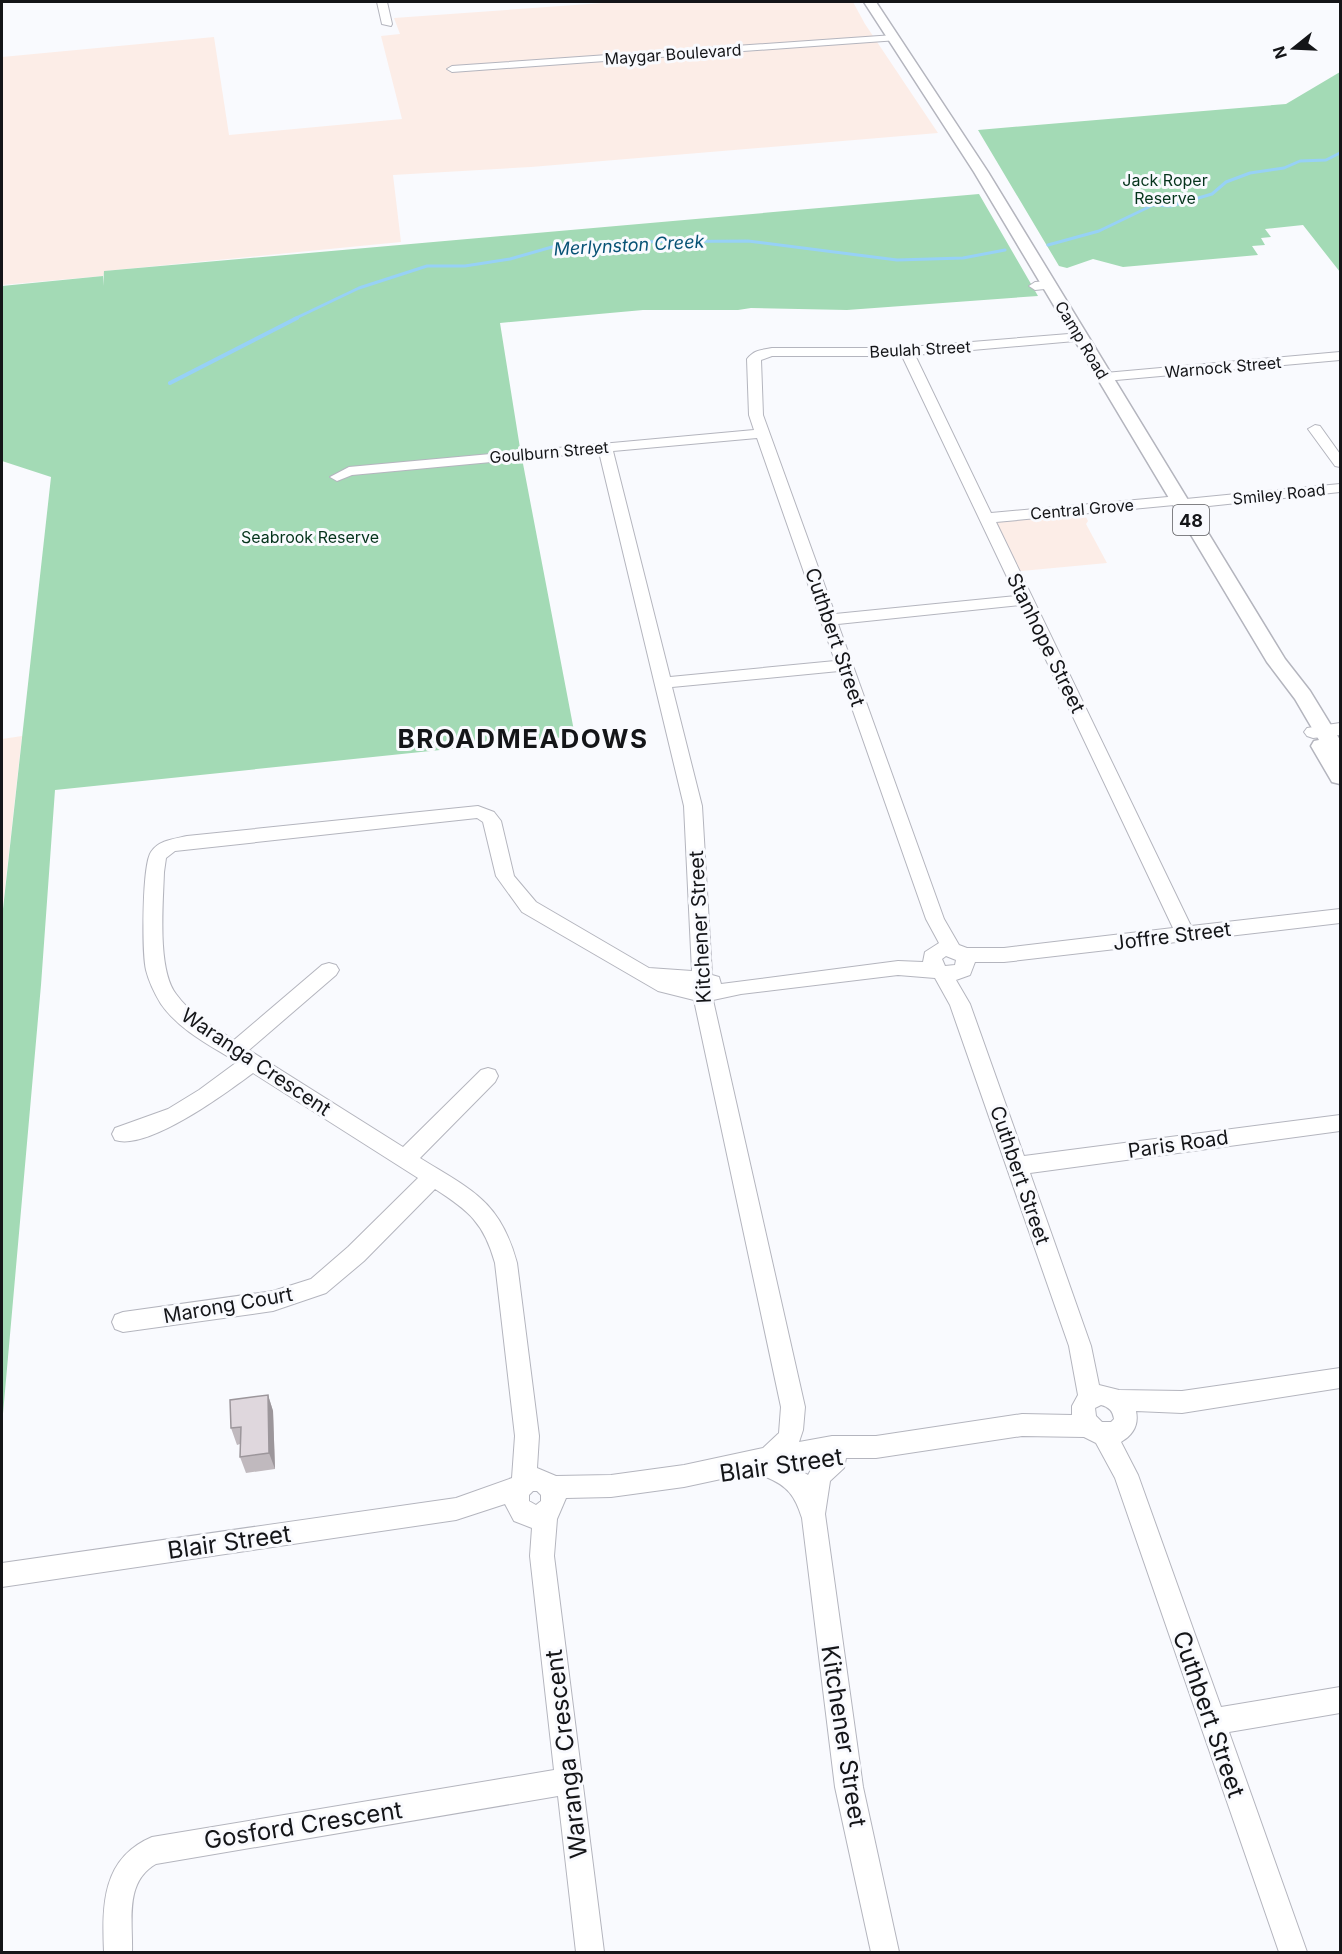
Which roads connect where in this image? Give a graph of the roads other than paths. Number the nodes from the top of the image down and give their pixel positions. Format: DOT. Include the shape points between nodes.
graph roads {
  1 [pos="382,2"];
  2 [pos="870,2"];
  3 [pos="882,21"];
  4 [pos="387,24"];
  5 [pos="894,38"];
  6 [pos="810,44"];
  7 [pos="452,69"];
  8 [pos="1081,337"];
  9 [pos="907,352"];
  10 [pos="759,354"];
  11 [pos="1341,356"];
  12 [pos="1105,377"];
  13 [pos="1315,429"];
  14 [pos="763,433"];
  15 [pos="605,447"];
  16 [pos="1341,464"];
  17 [pos="337,477"];
  18 [pos="1341,488"];
  19 [pos="1180,502"];
  20 [pos="986,518"];
  21 [pos="1026,600"];
  22 [pos="829,620"];
  23 [pos="845,664"];
  24 [pos="663,683"];
  25 [pos="1326,730"];
  26 [pos="1341,757"];
  27 [pos="1341,777"];
  28 [pos="1341,916"];
  29 [pos="1185,934"];
  30 [pos="948,962"];
  31 [pos="329,970"];
  32 [pos="703,988"];
  33 [pos="243,1056"];
  34 [pos="488,1076"];
  35 [pos="1341,1123"];
  36 [pos="122,1134"];
  37 [pos="405,1159"];
  38 [pos="1016,1166"];
  39 [pos="433,1177"];
  40 [pos="123,1322"];
  41 [pos="1341,1378"];
  42 [pos="793,1407"];
  43 [pos="1104,1414"];
  44 [pos="833,1453"];
  45 [pos="773,1463"];
  46 [pos="535,1498"];
  47 [pos="814,1518"];
  48 [pos="2,1575"];
  49 [pos="1341,1701"];
  50 [pos="1212,1722"];
  51 [pos="569,1781"];
  52 [pos="118,1953"];
  53 [pos="590,1953"];
  54 [pos="885,1953"];
  55 [pos="1293,1953"];
  1 -- 4 [label="street"];
  2 -- 3 [label="main road, Camp Road / 48"];
  3 -- 5 [label="main road, Camp Road / 48"];
  3 -- 6 [label="street" via="865,32"];
  5 -- 6 [label="street, Maygar Boulevard"];
  5 -- 8 [label="main road, Camp Road / 48" via="981,172 1042,285"];
  6 -- 7 [label="street, Maygar Boulevard"];
  8 -- 9 [label="street, Beulah Street"];
  8 -- 12 [label="main road, Camp Road / 48"];
  9 -- 10 [label="street, Beulah Street"];
  9 -- 20 [label="street, Stanhope Street"];
  10 -- 14 [label="street, Cuthbert Street" via="753,363 754,402"];
  11 -- 12 [label="street, Warnock Street"];
  12 -- 19 [label="main road, Camp Road / 48"];
  13 -- 16 [label="street"];
  14 -- 15 [label="street, Goulburn Street"];
  14 -- 22 [label="street, Cuthbert Street"];
  15 -- 17 [label="street, Goulburn Street" via="349,471"];
  15 -- 24 [label="street, Kitchener Street"];
  18 -- 19 [label="street, Smiley Road"];
  19 -- 20 [label="street, Central Grove"];
  19 -- 25 [label="main road, Camp Road / 48" via="1277,662 1293,699"];
  20 -- 21 [label="street, Stanhope Street"];
  21 -- 22 [label="street"];
  21 -- 29 [label="street, Stanhope Street"];
  22 -- 23 [label="street, Cuthbert Street"];
  23 -- 24 [label="street"];
  23 -- 30 [label="street, Cuthbert Street"];
  24 -- 32 [label="street, Kitchener Street" via="693,806"];
  25 -- 26 [label="main road, Camp Road / 48"];
  25 -- 27 [label="main road, Camp Road / 48"];
  28 -- 29 [label="street, Joffre Street"];
  29 -- 30 [label="street, Joffre Street"];
  30 -- 32 [label="street, Joffre Street" via="741,987"];
  30 -- 38 [label="street, Cuthbert Street"];
  31 -- 33 [label="street"];
  32 -- 33 [label="street, Waranga Crescent" via="665,986 529,907 511,886 501,866 492,821 478,812 178,844 162,850 156,859 153,943 158,981 165,996 184,1017"];
  32 -- 42 [label="street, Kitchener Street" via="707,1027"];
  33 -- 36 [label="street" via="212,1094 174,1117"];
  33 -- 37 [label="street, Waranga Crescent"];
  34 -- 37 [label="street"];
  35 -- 38 [label="street, Paris Road"];
  37 -- 39 [label="street, Waranga Crescent"];
  38 -- 43 [label="street, Cuthbert Street"];
  39 -- 40 [label="street, Marong Court" via="318,1286 273,1301"];
  39 -- 46 [label="street, Waranga Crescent" via="476,1206 499,1237 510,1285"];
  41 -- 43 [label="street, Blair Street"];
  42 -- 44 [label="street" via="812,1438"];
  42 -- 45 [label="street" via="791,1436"];
  43 -- 44 [label="street, Blair Street"];
  43 -- 50 [label="street, Cuthbert Street"];
  44 -- 45 [label="street, Blair Street"];
  44 -- 47 [label="street" via="818,1477"];
  45 -- 46 [label="street, Blair Street"];
  45 -- 47 [label="street" via="800,1482"];
  46 -- 48 [label="street, Blair Street"];
  46 -- 51 [label="street, Waranga Crescent"];
  47 -- 54 [label="street, Kitchener Street" via="849,1787"];
  49 -- 50 [label="street"];
  50 -- 55 [label="street, Cuthbert Street"];
  51 -- 52 [label="street, Gosford Crescent" via="152,1851 135,1860 122,1880"];
  51 -- 53 [label="street, Waranga Crescent"];
}
